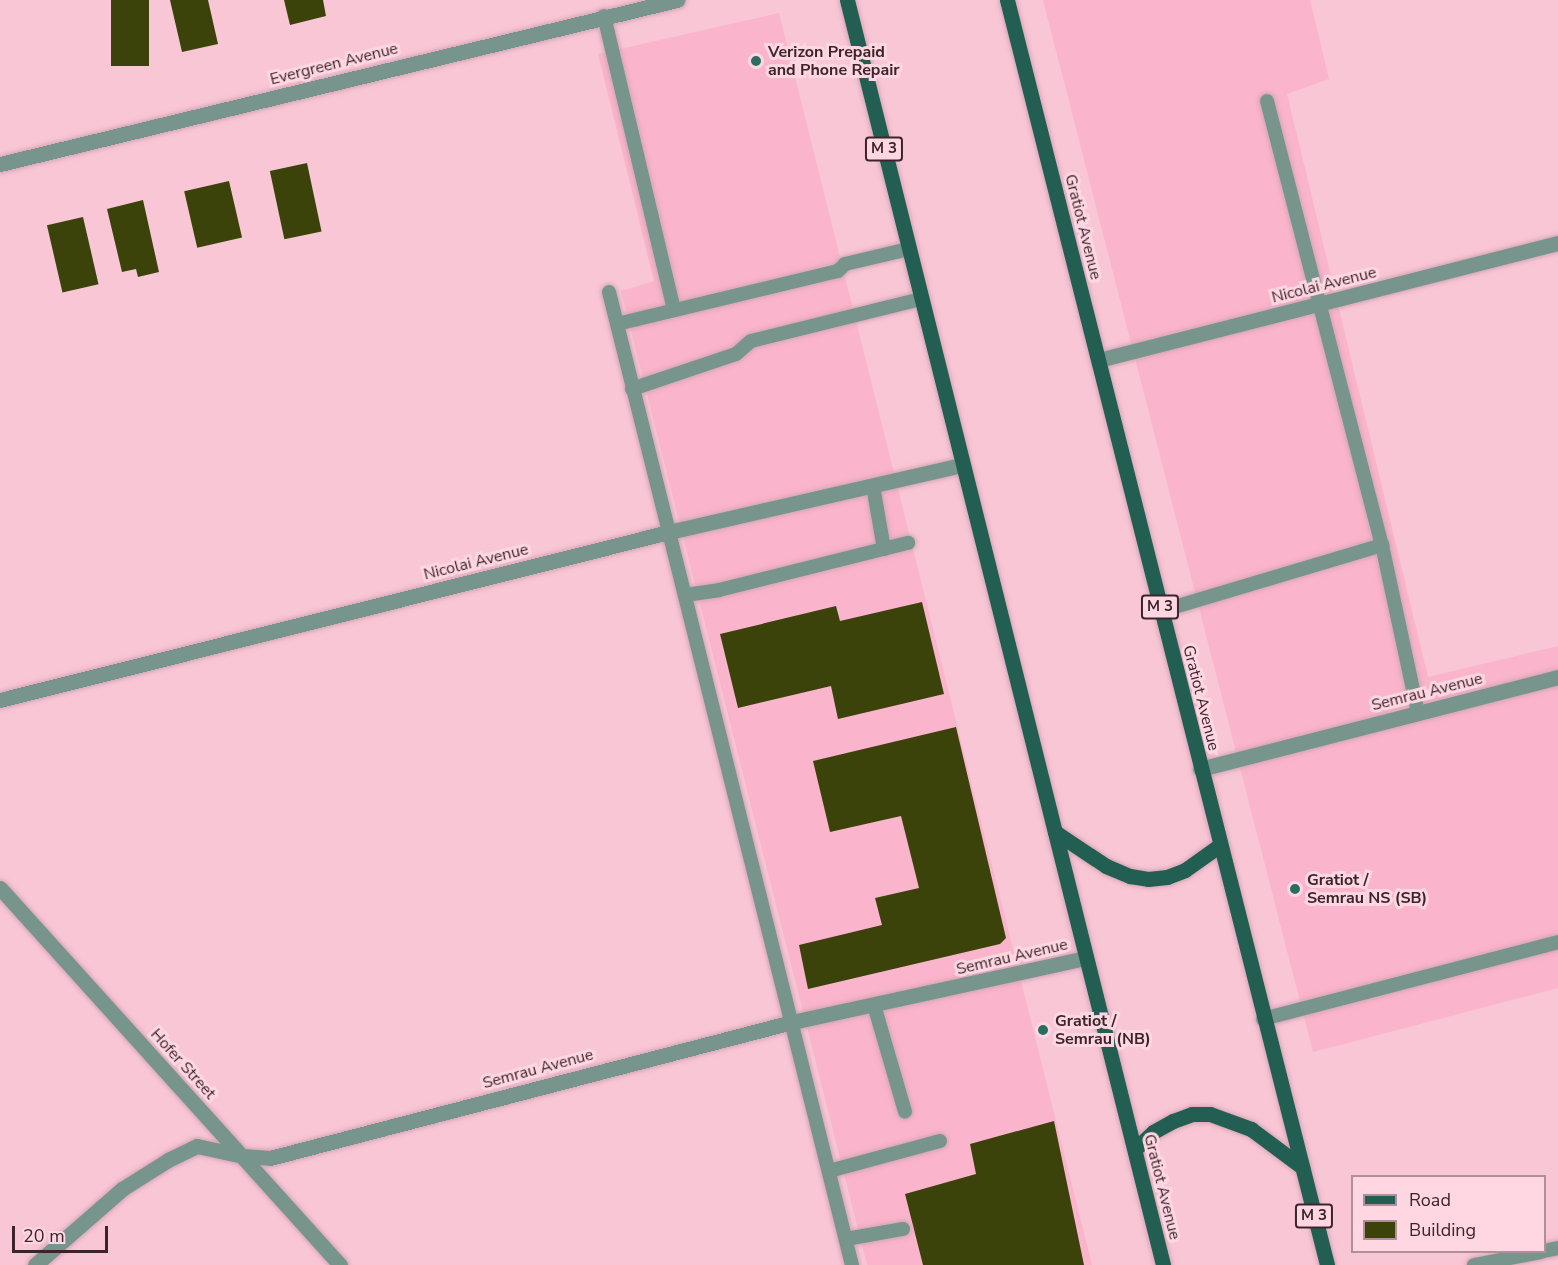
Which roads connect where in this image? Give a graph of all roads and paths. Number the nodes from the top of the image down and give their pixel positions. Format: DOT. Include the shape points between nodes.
graph roads {
  1 [pos="677,0"];
  2 [pos="847,0"];
  3 [pos="1007,0"];
  4 [pos="604,16"];
  5 [pos="1267,101"];
  6 [pos="0,164"];
  7 [pos="1558,243"];
  8 [pos="909,249"];
  9 [pos="609,292"];
  10 [pos="921,299"];
  11 [pos="1321,305"];
  12 [pos="674,310"];
  13 [pos="617,324"];
  14 [pos="1099,360"];
  15 [pos="632,389"];
  16 [pos="962,465"];
  17 [pos="873,486"];
  18 [pos="669,532"];
  19 [pos="908,543"];
  20 [pos="1382,545"];
  21 [pos="884,549"];
  22 [pos="685,595"];
  23 [pos="1161,611"];
  24 [pos="1558,678"];
  25 [pos="0,700"];
  26 [pos="1418,713"];
  27 [pos="1200,769"];
  28 [pos="1055,832"];
  29 [pos="1220,845"];
  30 [pos="0,888"];
  31 [pos="1558,942"];
  32 [pos="1086,958"];
  33 [pos="874,1005"];
  34 [pos="1263,1019"];
  35 [pos="792,1022"];
  36 [pos="906,1112"];
  37 [pos="940,1141"];
  38 [pos="1134,1149"];
  39 [pos="243,1156"];
  40 [pos="1302,1167"];
  41 [pos="829,1170"];
  42 [pos="903,1229"];
  43 [pos="846,1239"];
  44 [pos="1533,1253"];
  45 [pos="35,1265"];
  46 [pos="340,1265"];
  47 [pos="852,1265"];
  48 [pos="1163,1265"];
  49 [pos="1327,1265"];
  50 [pos="1474,1265"];
  1 -- 4 [label="street, Evergreen Avenue"];
  2 -- 8 [label="main road, Gratiot Avenue / M 3"];
  3 -- 14 [label="main road, Gratiot Avenue / M 3"];
  4 -- 6 [label="street, Evergreen Avenue"];
  4 -- 12 [label="lane"];
  5 -- 11 [label="lane"];
  7 -- 11 [label="street, Nicolai Avenue"];
  8 -- 10 [label="main road, Gratiot Avenue / M 3"];
  8 -- 12 [label="lane" via="845,264 838,271"];
  9 -- 13 [label="lane"];
  10 -- 15 [label="lane" via="751,341 736,354"];
  10 -- 16 [label="main road, Gratiot Avenue / M 3"];
  11 -- 14 [label="street, Nicolai Avenue"];
  11 -- 20 [label="lane"];
  12 -- 13 [label="lane"];
  13 -- 15 [label="lane"];
  14 -- 23 [label="main road, Gratiot Avenue / M 3"];
  15 -- 18 [label="lane"];
  16 -- 17 [label="street, Nicolai Avenue"];
  16 -- 28 [label="main road, Gratiot Avenue / M 3"];
  17 -- 18 [label="street, Nicolai Avenue"];
  17 -- 21 [label="lane"];
  18 -- 22 [label="lane"];
  18 -- 25 [label="street, Nicolai Avenue"];
  19 -- 21 [label="lane"];
  20 -- 23 [label="lane"];
  20 -- 26 [label="lane"];
  21 -- 22 [label="lane"];
  22 -- 35 [label="lane"];
  23 -- 27 [label="main road, Gratiot Avenue / M 3"];
  24 -- 26 [label="street, Semrau Avenue"];
  26 -- 27 [label="street, Semrau Avenue"];
  27 -- 29 [label="main road, Gratiot Avenue / M 3"];
  28 -- 29 [label="main road" via="1106,866 1148,879 1185,870"];
  28 -- 32 [label="main road, Gratiot Avenue / M 3"];
  29 -- 34 [label="main road, Gratiot Avenue / M 3"];
  30 -- 39 [label="street, Hofer Street"];
  31 -- 34 [label="lane"];
  32 -- 33 [label="street, Semrau Avenue"];
  32 -- 38 [label="main road, Gratiot Avenue / M 3"];
  33 -- 35 [label="street, Semrau Avenue"];
  33 -- 36 [label="lane"];
  34 -- 40 [label="main road, Gratiot Avenue / M 3"];
  35 -- 39 [label="street, Semrau Avenue" via="270,1158"];
  35 -- 41 [label="lane"];
  37 -- 41 [label="lane"];
  38 -- 40 [label="main road" via="1173,1121 1192,1114 1210,1114 1251,1129"];
  38 -- 48 [label="main road, Gratiot Avenue / M 3"];
  39 -- 45 [label="street, Semrau Avenue" via="197,1146 168,1160 122,1189"];
  39 -- 46 [label="street, Hofer Street"];
  40 -- 49 [label="main road, Gratiot Avenue / M 3"];
  41 -- 43 [label="lane"];
  42 -- 43 [label="lane"];
  43 -- 47 [label="lane"];
  44 -- 50 [label="lane"];
}
